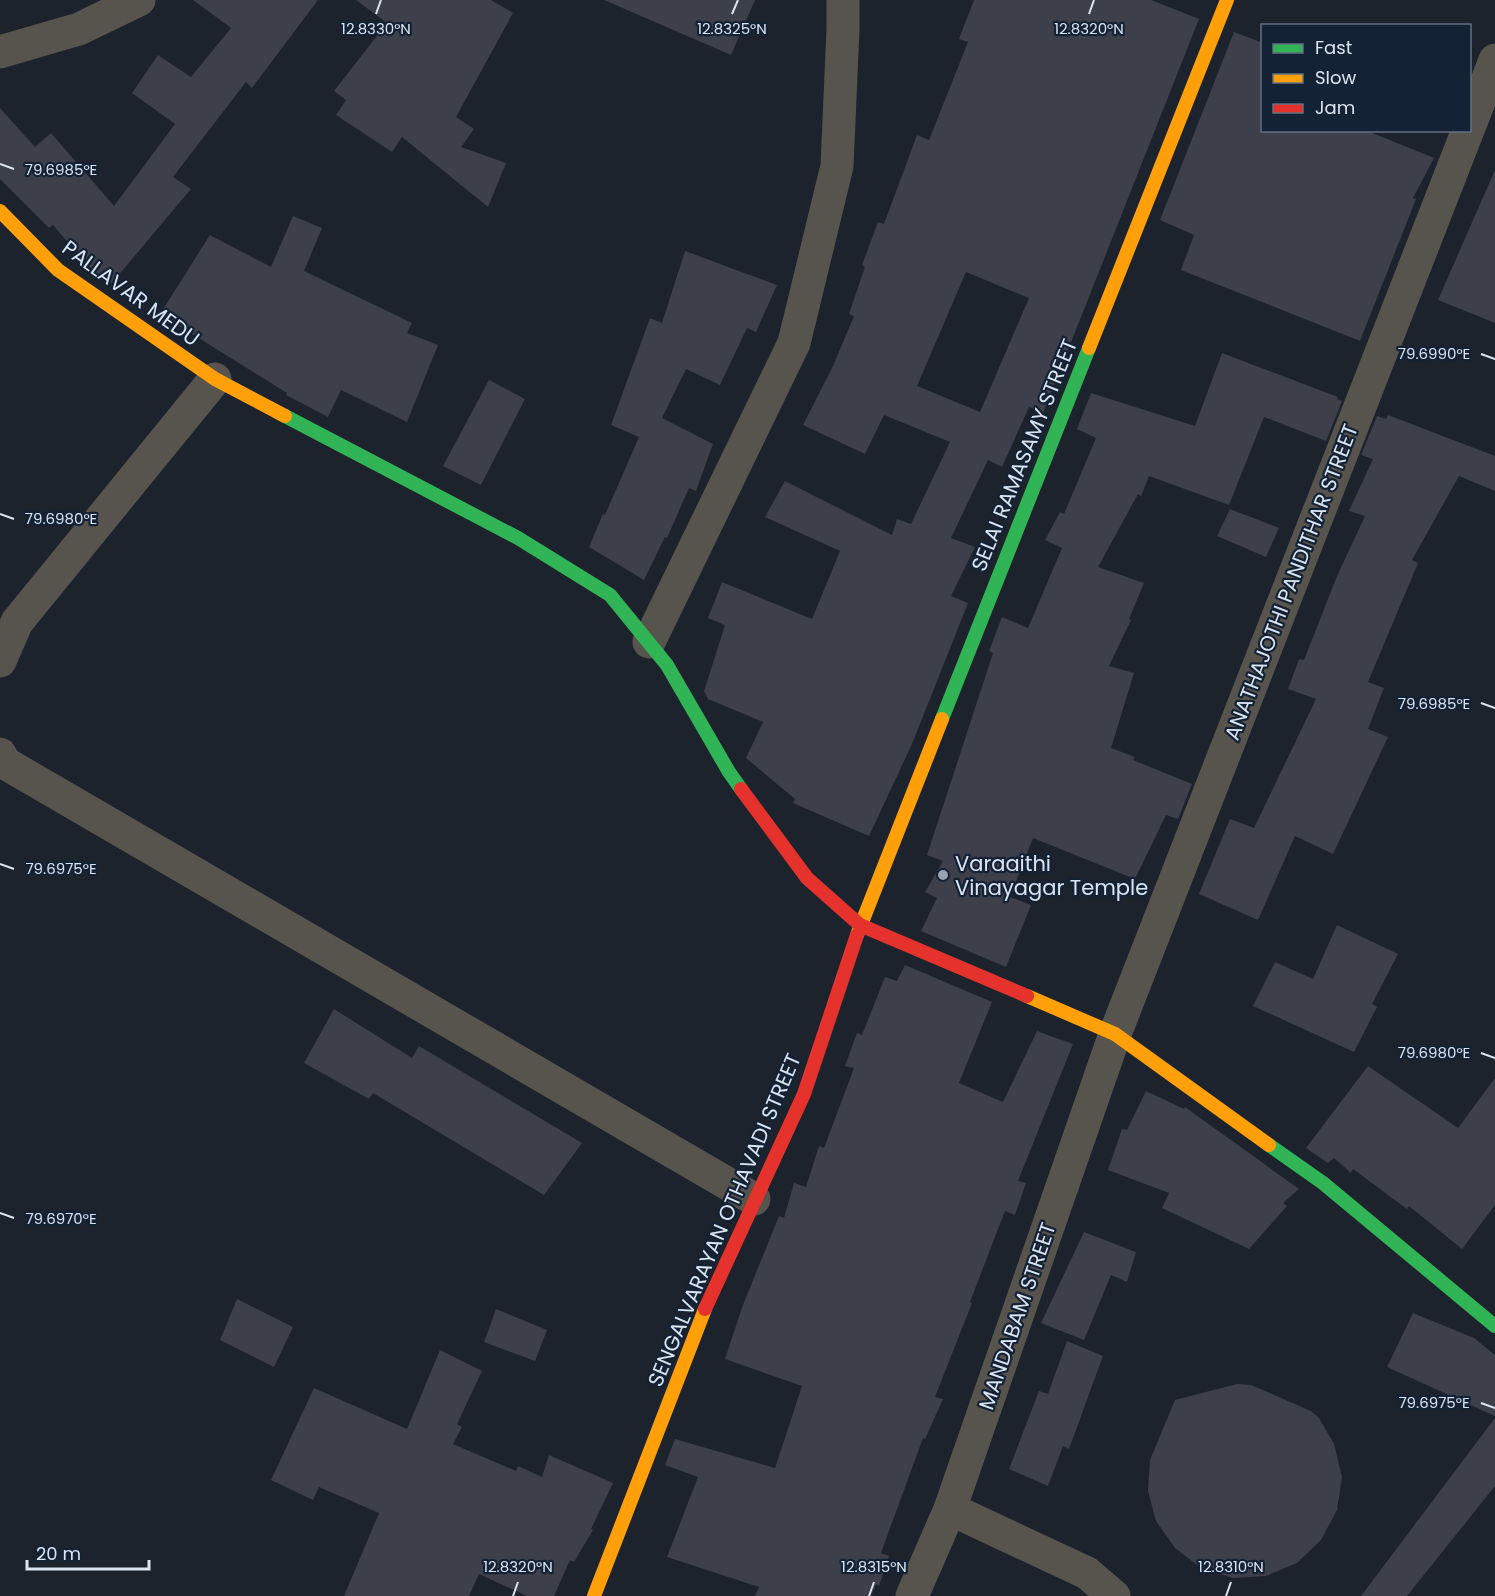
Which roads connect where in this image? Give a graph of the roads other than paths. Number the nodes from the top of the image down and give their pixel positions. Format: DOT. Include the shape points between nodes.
graph roads {
  1 [pos="139,0"];
  2 [pos="843,0"];
  3 [pos="1227,0"];
  4 [pos="0,52"];
  5 [pos="1495,60"];
  6 [pos="1471,122"];
  7 [pos="1466,132"];
  8 [pos="0,211"];
  9 [pos="215,380"];
  10 [pos="649,642"];
  11 [pos="0,661"];
  12 [pos="0,754"];
  13 [pos="860,926"];
  14 [pos="1115,1034"];
  15 [pos="754,1199"];
  16 [pos="1495,1326"];
  17 [pos="950,1509"];
  18 [pos="594,1596"];
  19 [pos="912,1596"];
  20 [pos="1114,1596"];
  1 -- 4 [label="street" via="79,29"];
  2 -- 10 [label="street" via="837,166 795,343"];
  3 -- 13 [label="street, SELAI RAMASAMY STREET"];
  5 -- 6 [label="street"];
  7 -- 14 [label="street, ANATHAJOTHI PANDITHAR STREET"];
  8 -- 9 [label="street, PALLAVAR MEDU" via="58,270"];
  9 -- 10 [label="street, PALLAVAR MEDU" via="518,538 610,595"];
  9 -- 11 [label="street" via="17,622"];
  10 -- 13 [label="street, PALLAVAR MEDU" via="668,664 729,772 807,878"];
  12 -- 15 [label="street" via="5,763"];
  13 -- 14 [label="street, PALLAVAR MEDU"];
  13 -- 15 [label="street, SENGALVARAYAN OTHAVADI STREET" via="804,1094"];
  14 -- 16 [label="street, PALLAVAR MEDU" via="1323,1183"];
  14 -- 17 [label="street, MANDABAM STREET"];
  15 -- 18 [label="street, SENGALVARAYAN OTHAVADI STREET" via="706,1303"];
  17 -- 19 [label="street, MANDABAM STREET"];
  17 -- 20 [label="street" via="1087,1573"];
}
